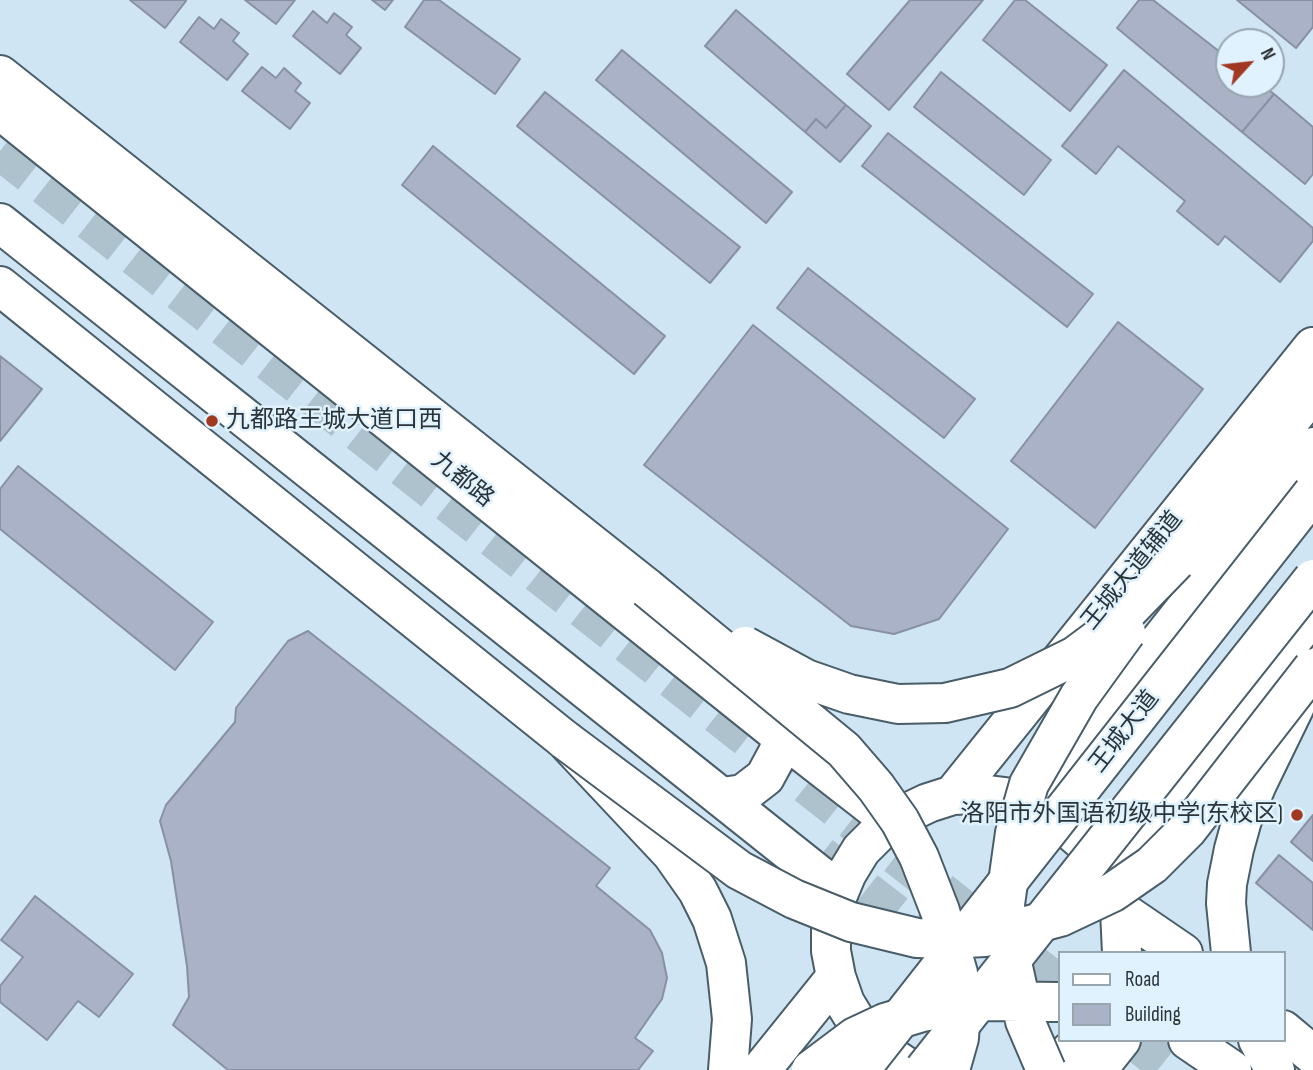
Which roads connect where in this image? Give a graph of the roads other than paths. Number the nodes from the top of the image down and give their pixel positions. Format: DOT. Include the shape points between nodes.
graph roads {
  1 [pos="0,75"];
  2 [pos="0,110"];
  3 [pos="0,223"];
  4 [pos="0,286"];
  5 [pos="1313,346"];
  6 [pos="1313,392"];
  7 [pos="1313,447"];
  8 [pos="1313,493"];
  9 [pos="1176,561"];
  10 [pos="1313,579"];
  11 [pos="647,588"];
  12 [pos="1313,614"];
  13 [pos="1313,636"];
  14 [pos="1313,668"];
  15 [pos="1313,674"];
  16 [pos="1264,676"];
  17 [pos="779,734"];
  18 [pos="565,740"];
  19 [pos="953,796"];
  20 [pos="723,797"];
  21 [pos="1031,804"];
  22 [pos="892,822"];
  23 [pos="1106,872"];
  24 [pos="839,891"];
  25 [pos="1120,910"];
  26 [pos="1122,951"];
  27 [pos="1180,951"];
  28 [pos="1231,951"];
  29 [pos="836,977"];
  30 [pos="1058,1002"];
  31 [pos="859,1026"];
  32 [pos="1285,1032"];
  33 [pos="1081,1042"];
  34 [pos="1119,1042"];
  35 [pos="1191,1042"];
  36 [pos="1259,1042"];
  37 [pos="1313,1055"];
  38 [pos="728,1070"];
  39 [pos="761,1070"];
  40 [pos="811,1070"];
  41 [pos="825,1070"];
  42 [pos="860,1070"];
  43 [pos="911,1070"];
  44 [pos="924,1070"];
  45 [pos="950,1070"];
  46 [pos="1045,1070"];
  47 [pos="1097,1070"];
  48 [pos="1233,1070"];
  49 [pos="1275,1070"];
  1 -- 11 [label="main road"];
  2 -- 17 [label="main road, 九都路"];
  3 -- 20 [label="main road"];
  4 -- 18 [label="main road"];
  5 -- 19 [label="main road, 王城大道辅道"];
  6 -- 9 [label="main road"];
  7 -- 21 [label="main road, 王城大道"];
  8 -- 42 [label="main road, 王城大道, bridge"];
  9 -- 11 [label="main road, bridge" via="1106,633 1075,656 1010,688 945,703 898,704 829,688 748,648"];
  9 -- 46 [label="main road, bridge" via="1079,697 1029,784 1020,814 1011,859 1007,940 1025,1021"];
  10 -- 44 [label="main road, bridge"];
  11 -- 45 [label="main road, bridge" via="844,750 900,821 940,911 958,973 959,1038"];
  12 -- 16 [label="main road"];
  13 -- 16 [label="main road"];
  14 -- 18 [label="main road, bridge" via="1187,830 1152,865 1083,907 985,937 917,938 851,922 794,899 739,870"];
  15 -- 25 [label="main road"];
  15 -- 28 [label="main road" via="1242,820 1227,884"];
  16 -- 23 [label="main road"];
  17 -- 20 [label="main road" via="779,749 765,777 743,794"];
  17 -- 22 [label="main road, 九都路"];
  18 -- 38 [label="main road, bridge" via="672,854 712,919 729,979"];
  19 -- 21 [label="main road" via="980,794"];
  19 -- 22 [label="main road"];
  20 -- 24 [label="main road"];
  21 -- 23 [label="main road" via="1075,833 1094,851"];
  22 -- 24 [label="main road" via="861,850"];
  23 -- 25 [label="main road"];
  24 -- 29 [label="main road" via="831,924"];
  25 -- 26 [label="main road"];
  25 -- 27 [label="main road"];
  29 -- 31 [label="main road"];
  29 -- 39 [label="main road"];
  30 -- 40 [label="main road, bridge" via="981,1001 922,1012 855,1037"];
  31 -- 41 [label="main road"];
  31 -- 43 [label="main road" via="877,1047"];
  32 -- 37 [label="main road"];
  33 -- 46 [label="main road"];
  34 -- 47 [label="main road"];
  35 -- 48 [label="main road"];
  36 -- 49 [label="main road"];
}
